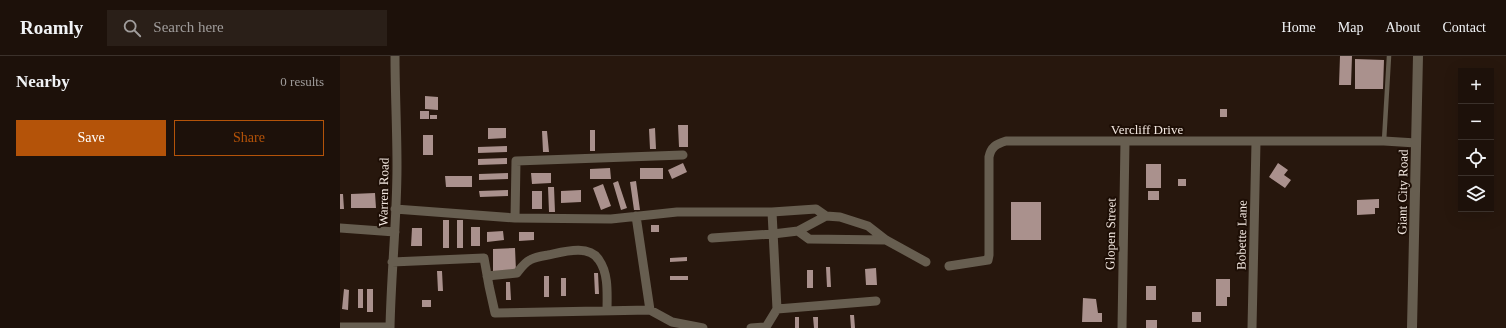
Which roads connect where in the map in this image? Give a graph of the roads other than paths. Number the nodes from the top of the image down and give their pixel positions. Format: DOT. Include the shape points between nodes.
graph roads {
  1 [pos="395,56"];
  2 [pos="1389,56"];
  3 [pos="1418,56"];
  4 [pos="1384,141"];
  5 [pos="1125,142"];
  6 [pos="1256,142"];
  7 [pos="1416,143"];
  8 [pos="683,155"];
  9 [pos="395,209"];
  10 [pos="772,212"];
  11 [pos="636,216"];
  12 [pos="826,216"];
  13 [pos="515,218"];
  14 [pos="340,228"];
  15 [pos="798,231"];
  16 [pos="395,232"];
  17 [pos="773,234"];
  18 [pos="712,238"];
  19 [pos="886,240"];
  20 [pos="392,262"];
  21 [pos="926,262"];
  22 [pos="949,266"];
  23 [pos="487,276"];
  24 [pos="876,301"];
  25 [pos="777,309"];
  26 [pos="650,310"];
  27 [pos="607,311"];
  28 [pos="340,327"];
  29 [pos="390,327"];
  30 [pos="703,328"];
  31 [pos="751,328"];
  32 [pos="1122,328"];
  33 [pos="1252,328"];
  34 [pos="1412,328"];
  1 -- 9 [label="street, Warren Road"];
  2 -- 4 [label="lane"];
  3 -- 7 [label="street, Giant City Road"];
  4 -- 6 [label="street, Vercliff Drive"];
  4 -- 7 [label="street, Vercliff Drive"];
  5 -- 6 [label="street, Vercliff Drive"];
  5 -- 22 [label="street, Vercliff Drive" via="1006,141 997,144 990,150 989,157 988,260"];
  5 -- 32 [label="street, Glopen Street"];
  6 -- 33 [label="street, Bobette Lane"];
  7 -- 34 [label="street, Giant City Road"];
  8 -- 13 [label="street" via="516,161"];
  9 -- 13 [label="street"];
  9 -- 16 [label="street, Warren Road"];
  10 -- 11 [label="street" via="677,212"];
  10 -- 12 [label="street" via="816,209"];
  10 -- 17 [label="street"];
  11 -- 13 [label="street" via="611,219"];
  11 -- 26 [label="street"];
  12 -- 15 [label="street"];
  12 -- 19 [label="street" via="840,217 868,226"];
  14 -- 16 [label="street"];
  15 -- 17 [label="street"];
  15 -- 19 [label="street" via="809,239"];
  16 -- 20 [label="street, Warren Road"];
  17 -- 18 [label="street"];
  17 -- 25 [label="street"];
  19 -- 21 [label="street"];
  20 -- 23 [label="street" via="484,258"];
  20 -- 29 [label="street, Warren Road"];
  23 -- 27 [label="street" via="495,313"];
  23 -- 27 [label="street" via="517,273 530,260 542,256 586,252 600,261 604,273"];
  24 -- 25 [label="street"];
  25 -- 31 [label="street" via="766,327"];
  26 -- 27 [label="street"];
  26 -- 30 [label="street" via="672,322"];
  28 -- 29 [label="street"];
}
